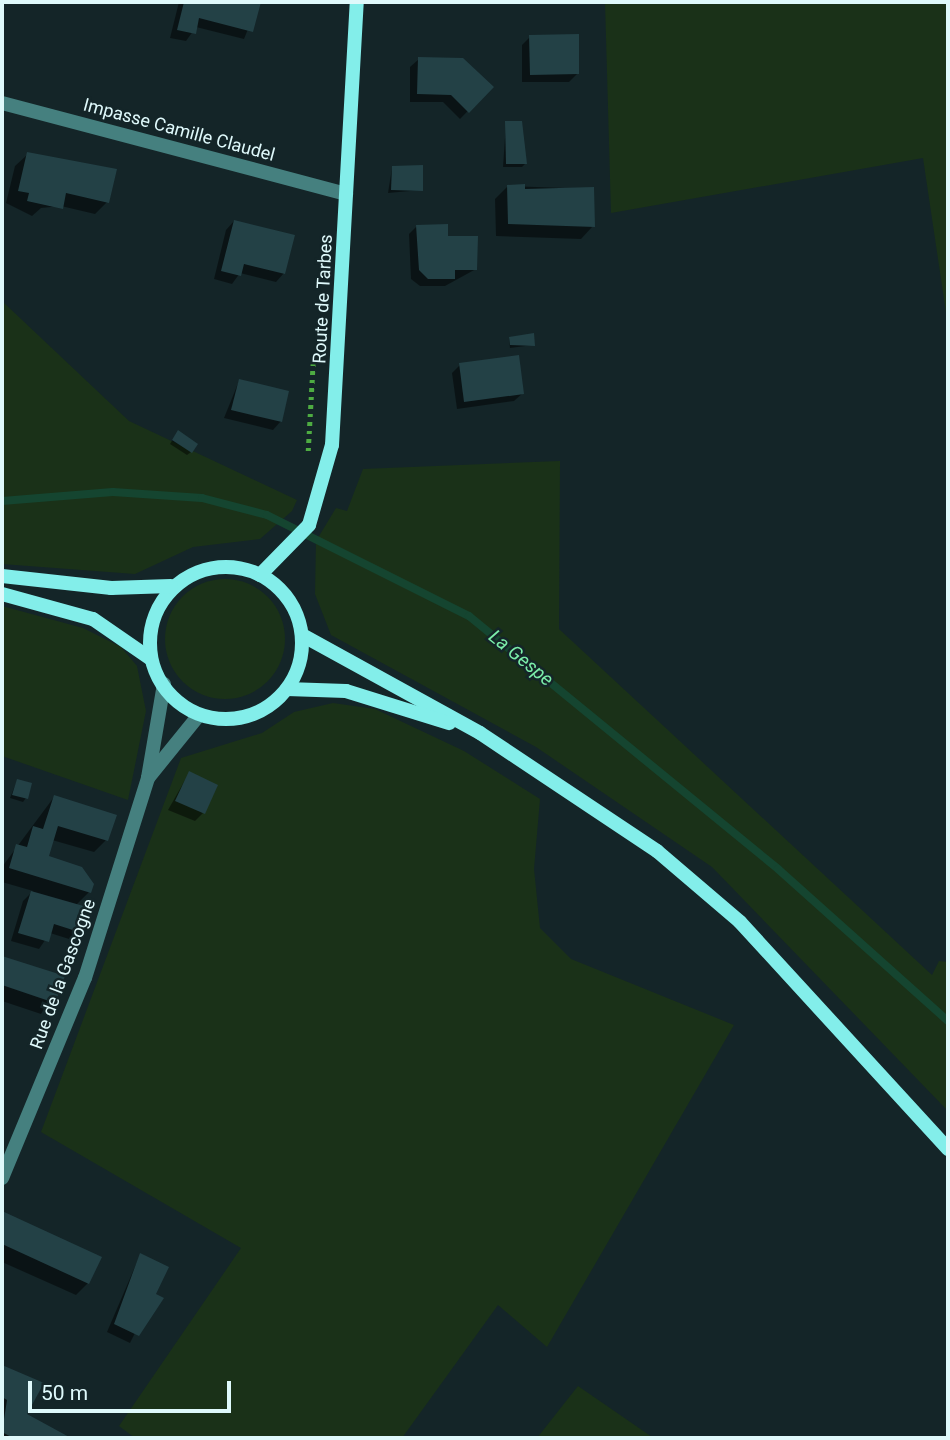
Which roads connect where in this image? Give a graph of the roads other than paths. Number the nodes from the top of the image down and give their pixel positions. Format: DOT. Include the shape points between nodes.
graph roads {
  1 [pos="358,2"];
  2 [pos="2,103"];
  3 [pos="346,194"];
  4 [pos="260,575"];
  5 [pos="2,576"];
  6 [pos="171,586"];
  7 [pos="2,594"];
  8 [pos="302,635"];
  9 [pos="151,659"];
  10 [pos="164,684"];
  11 [pos="287,689"];
  12 [pos="200,715"];
  13 [pos="480,733"];
  14 [pos="148,778"];
  15 [pos="948,1149"];
  16 [pos="2,1178"];
  1 -- 3 [label="main road, Route de Tarbes"];
  2 -- 3 [label="street, Impasse Camille Claudel"];
  3 -- 4 [label="main road, Route de Tarbes" via="332,445 315,510 301,538"];
  4 -- 6 [label="main road" via="216,568"];
  4 -- 8 [label="main road" via="292,605"];
  5 -- 6 [label="main road" via="111,588"];
  6 -- 9 [label="main road" via="150,632"];
  7 -- 9 [label="main road" via="93,620"];
  8 -- 11 [label="main road" via="300,662"];
  8 -- 13 [label="main road"];
  9 -- 10 [label="main road"];
  10 -- 12 [label="main road"];
  10 -- 14 [label="street, Rue de la Gascogne"];
  11 -- 12 [label="main road" via="251,715"];
  11 -- 13 [label="main road" via="346,691"];
  12 -- 14 [label="street, Rue de la Gascogne"];
  13 -- 15 [label="main road" via="657,851 740,922"];
  14 -- 16 [label="street, Rue de la Gascogne" via="85,978"];
}
